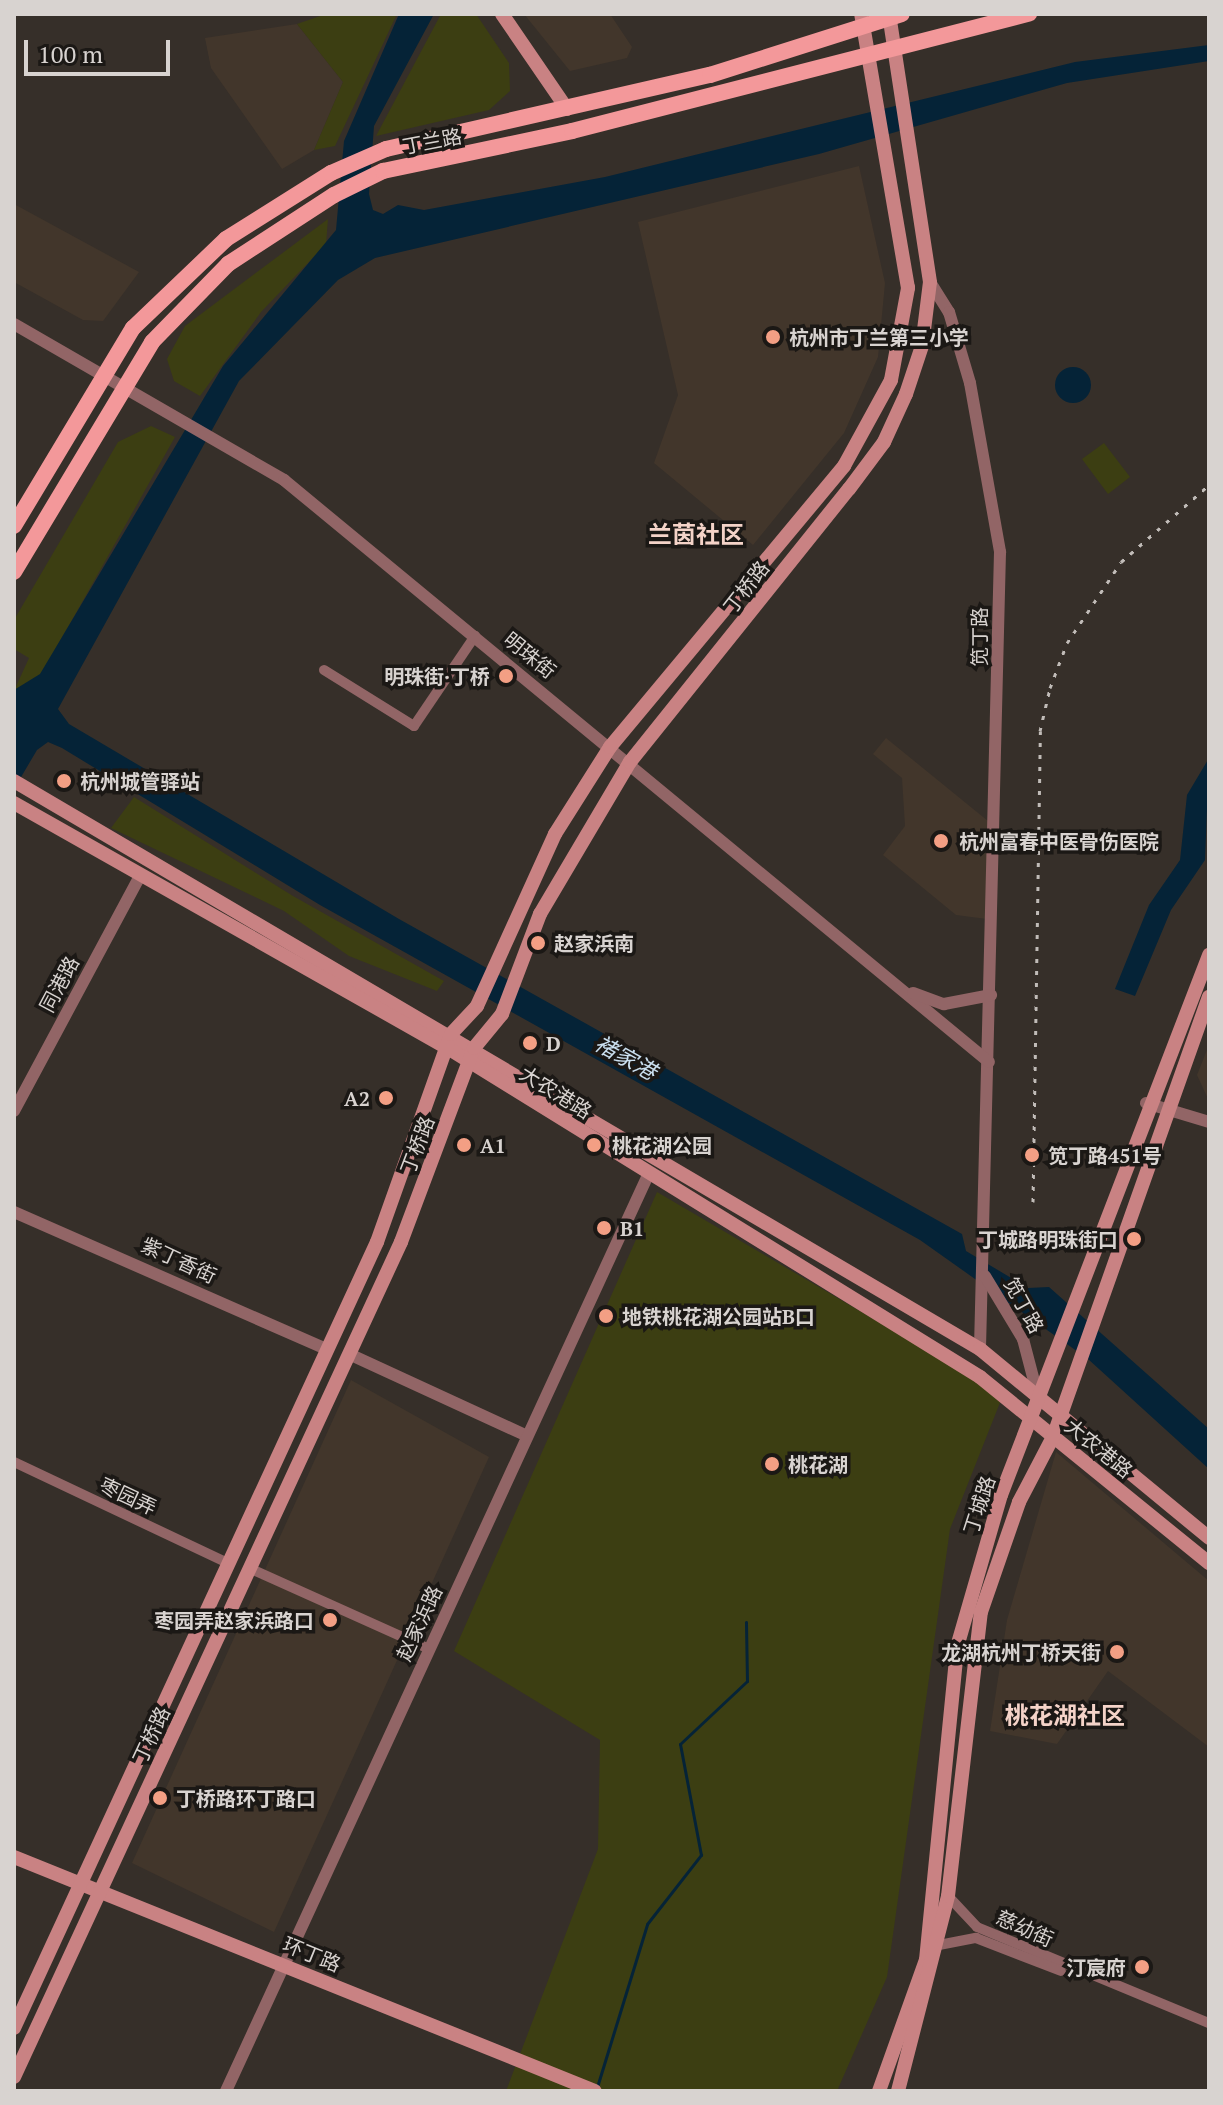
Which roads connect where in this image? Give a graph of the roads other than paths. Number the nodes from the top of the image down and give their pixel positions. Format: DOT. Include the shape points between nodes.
graph roads {
  1 [pos="502,14"];
  2 [pos="1029,14"];
  3 [pos="893,15"];
  4 [pos="861,21"];
  5 [pos="893,49"];
  6 [pos="865,56"];
  7 [pos="567,109"];
  8 [pos="930,282"];
  9 [pos="14,324"];
  10 [pos="101,375"];
  11 [pos="121,387"];
  12 [pos="14,526"];
  13 [pos="14,572"];
  14 [pos="475,636"];
  15 [pos="324,670"];
  16 [pos="610,747"];
  17 [pos="630,762"];
  18 [pos="16,782"];
  19 [pos="14,803"];
  20 [pos="140,876"];
  21 [pos="1209,955"];
  22 [pos="893,982"];
  23 [pos="991,995"];
  24 [pos="1209,997"];
  25 [pos="451,1034"];
  26 [pos="451,1050"];
  27 [pos="473,1055"];
  28 [pos="989,1062"];
  29 [pos="1146,1103"];
  30 [pos="1166,1108"];
  31 [pos="14,1111"];
  32 [pos="1209,1122"];
  33 [pos="649,1173"];
  34 [pos="14,1212"];
  35 [pos="985,1276"];
  36 [pos="326,1349"];
  37 [pos="980,1349"];
  38 [pos="349,1354"];
  39 [pos="1040,1401"];
  40 [pos="1061,1416"];
  41 [pos="1032,1419"];
  42 [pos="527,1436"];
  43 [pos="1053,1437"];
  44 [pos="14,1462"];
  45 [pos="1209,1538"];
  46 [pos="228,1563"];
  47 [pos="1209,1563"];
  48 [pos="249,1568"];
  49 [pos="429,1649"];
  50 [pos="14,1857"];
  51 [pos="83,1885"];
  52 [pos="103,1888"];
  53 [pos="948,1896"];
  54 [pos="939,1945"];
  55 [pos="284,1965"];
  56 [pos="1098,1979"];
  57 [pos="1209,2023"];
  58 [pos="14,2028"];
  59 [pos="14,2077"];
  60 [pos="226,2091"];
  61 [pos="595,2091"];
  62 [pos="879,2091"];
  63 [pos="898,2091"];
  1 -- 7 [label="main road"];
  2 -- 5 [label="main road, 丁兰路"];
  3 -- 4 [label="main road, 丁兰路"];
  3 -- 5 [label="main road, 笕丁路"];
  4 -- 6 [label="main road"];
  4 -- 7 [label="main road, 丁兰路"];
  5 -- 6 [label="main road, 丁兰路"];
  5 -- 8 [label="main road, 笕丁路"];
  6 -- 11 [label="main road, 丁兰路" via="383,171 334,195 228,264 152,342"];
  6 -- 16 [label="main road, 丁桥路" via="902,246 905,332 869,429"];
  7 -- 10 [label="main road, 丁兰路" via="386,149 331,173 226,239 133,328"];
  8 -- 17 [label="main road, 丁桥路" via="922,346 884,442"];
  8 -- 23 [label="street, 笕丁路" via="949,312 970,383 1000,552"];
  9 -- 10 [label="street, 明珠街"];
  10 -- 11 [label="street, 明珠街"];
  10 -- 12 [label="main road, 丁兰路"];
  11 -- 13 [label="main road, 丁兰路"];
  11 -- 14 [label="street, 明珠街" via="284,480"];
  14 -- 15 [label="street" via="414,726"];
  14 -- 16 [label="street, 明珠街"];
  16 -- 17 [label="street, 明珠街"];
  16 -- 25 [label="main road, 丁桥路" via="555,834 477,1006"];
  17 -- 22 [label="street, 明珠街"];
  17 -- 27 [label="main road, 丁桥路" via="540,914 502,1014"];
  18 -- 25 [label="main road, 大农港路"];
  19 -- 20 [label="main road, 大农港路"];
  20 -- 26 [label="main road, 大农港路"];
  20 -- 31 [label="street, 同港路"];
  21 -- 29 [label="main road, 丁城路"];
  22 -- 23 [label="street" via="944,1004"];
  22 -- 28 [label="street, 明珠街"];
  23 -- 28 [label="street, 笕丁路"];
  24 -- 30 [label="main road, 丁城路"];
  25 -- 26 [label="main road, 丁桥路"];
  25 -- 27 [label="main road, 大农港路"];
  26 -- 27 [label="main road, 大农港路"];
  26 -- 36 [label="main road, 丁桥路" via="377,1242"];
  27 -- 33 [label="main road, 大农港路"];
  27 -- 37 [label="main road, 大农港路"];
  27 -- 38 [label="main road, 丁桥路"];
  28 -- 35 [label="street, 笕丁路"];
  29 -- 30 [label="street"];
  29 -- 39 [label="main road, 丁城路"];
  30 -- 32 [label="street"];
  30 -- 40 [label="main road, 丁城路"];
  33 -- 41 [label="main road, 大农港路" via="980,1377"];
  33 -- 42 [label="street, 赵家浜路"];
  34 -- 36 [label="street, 紫丁香街"];
  35 -- 37 [label="street, 笕丁路"];
  35 -- 39 [label="street, 笕丁路" via="1023,1339"];
  36 -- 46 [label="main road, 丁桥路"];
  37 -- 39 [label="main road, 大农港路"];
  38 -- 42 [label="street"];
  38 -- 48 [label="main road, 丁桥路"];
  39 -- 40 [label="main road, 大农港路"];
  39 -- 41 [label="main road, 丁城路"];
  40 -- 43 [label="main road, 丁城路"];
  40 -- 45 [label="main road, 大农港路"];
  41 -- 43 [label="main road, 大农港路"];
  41 -- 62 [label="main road, 丁城路" via="957,1647 926,1960"];
  42 -- 49 [label="street, 赵家浜路"];
  43 -- 47 [label="main road, 大农港路"];
  43 -- 53 [label="main road, 丁城路" via="1019,1502 981,1612"];
  44 -- 46 [label="street, 枣园弄"];
  46 -- 51 [label="main road, 丁桥路"];
  48 -- 49 [label="street"];
  48 -- 52 [label="main road, 丁桥路"];
  49 -- 55 [label="street, 赵家浜路"];
  50 -- 51 [label="main road, 环丁路"];
  51 -- 52 [label="main road, 环丁路"];
  51 -- 58 [label="main road, 丁桥路"];
  52 -- 55 [label="main road, 环丁路"];
  52 -- 59 [label="main road, 丁桥路"];
  53 -- 54 [label="main road, 丁城路"];
  53 -- 56 [label="street, 慈幼街" via="977,1927"];
  54 -- 56 [label="street, 慈幼街" via="976,1938"];
  54 -- 63 [label="main road, 丁城路"];
  55 -- 60 [label="street, 赵家浜路"];
  55 -- 61 [label="main road, 环丁路"];
  56 -- 57 [label="street, 慈幼街"];
}
